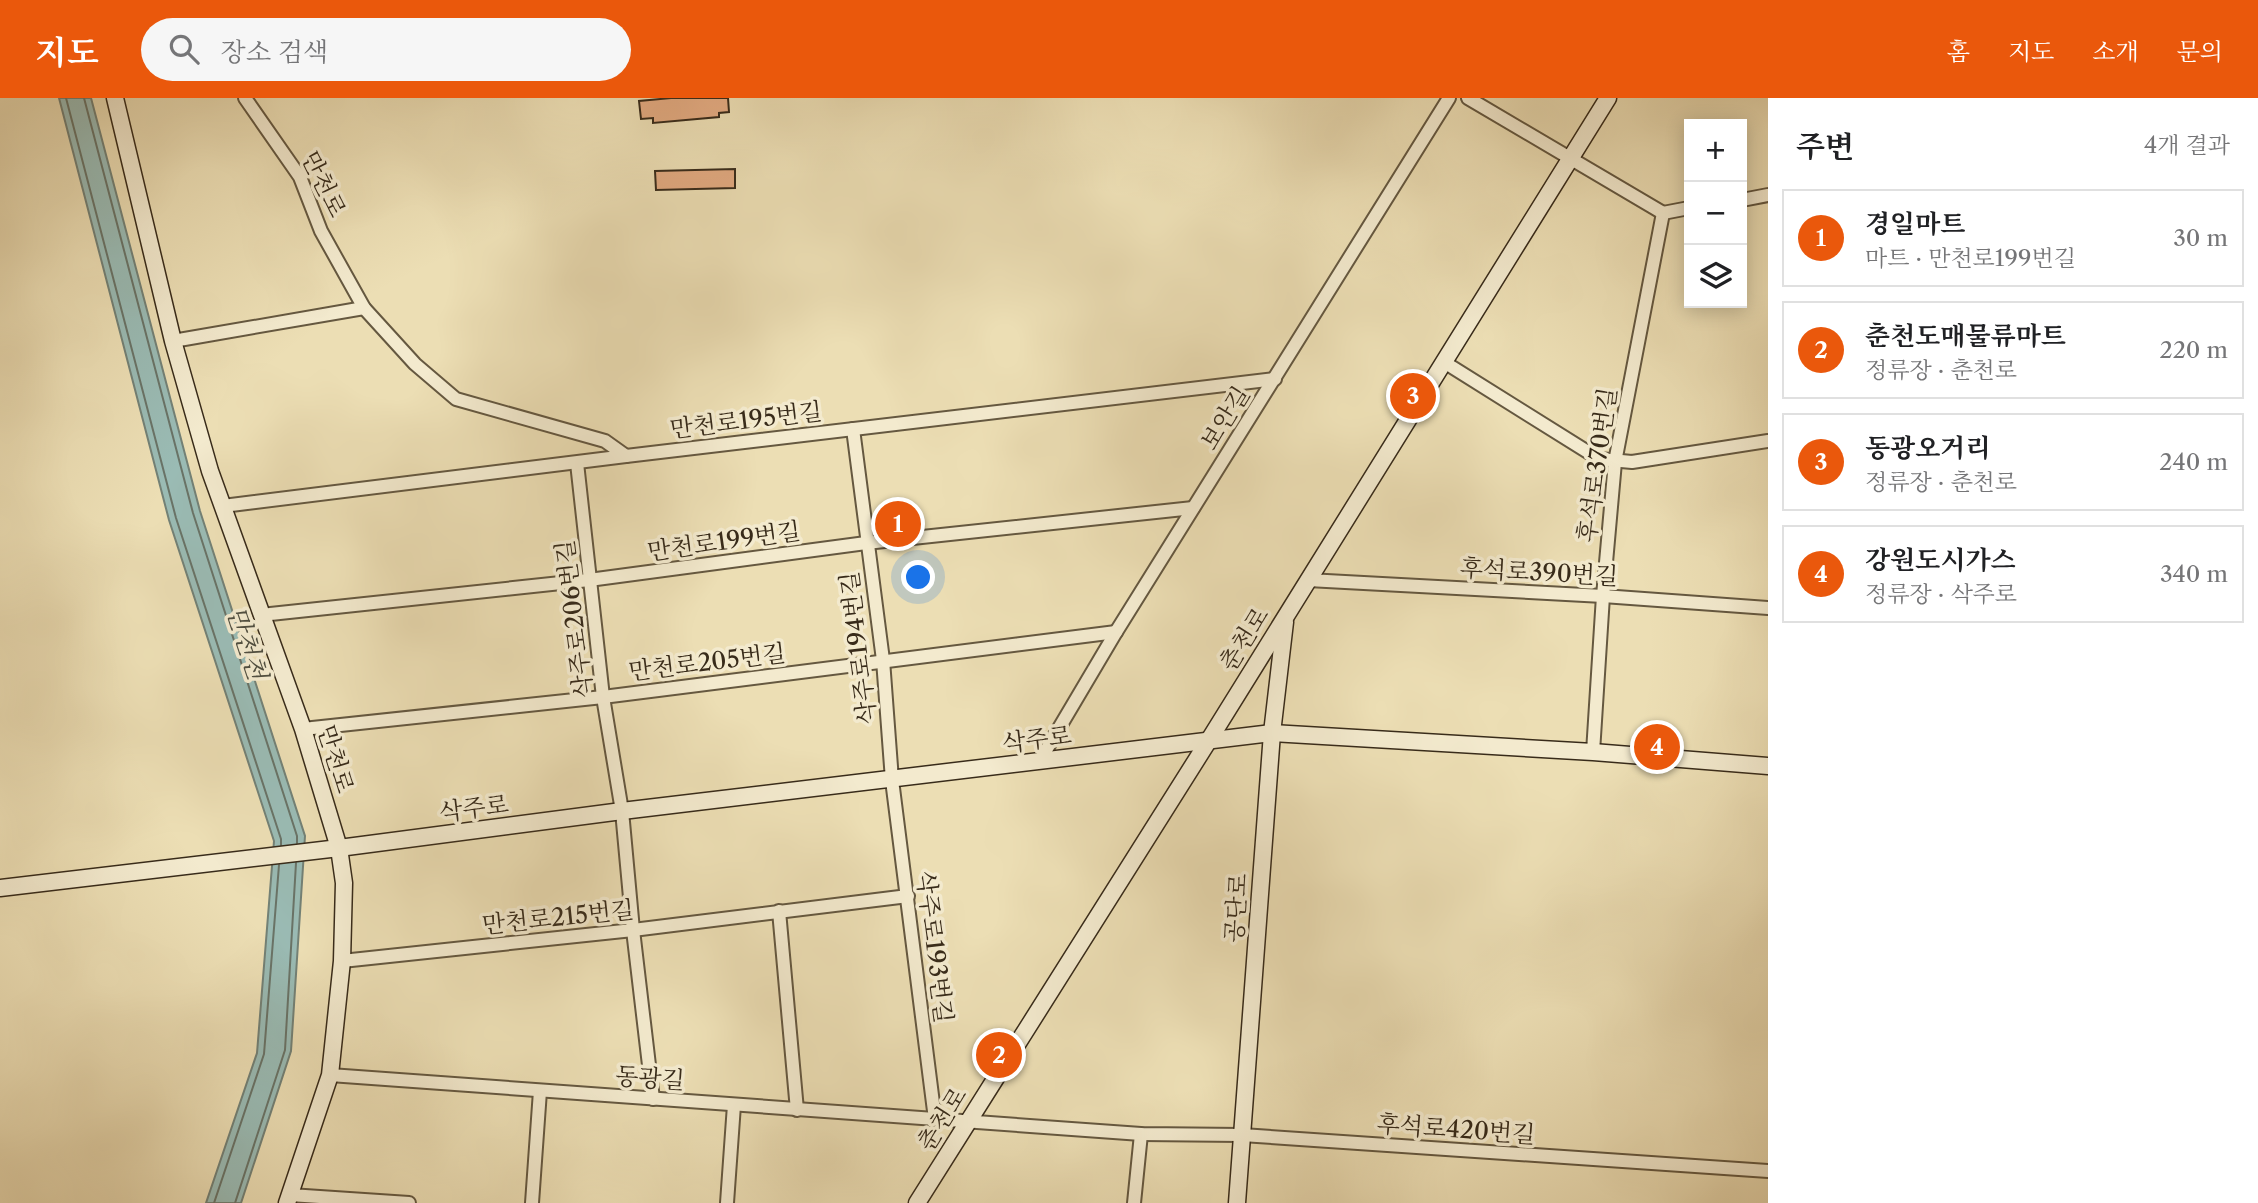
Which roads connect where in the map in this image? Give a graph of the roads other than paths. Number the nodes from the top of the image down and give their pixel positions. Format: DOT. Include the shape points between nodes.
graph roads {
  1 [pos="116,98"];
  2 [pos="245,98"];
  3 [pos="1449,98"];
  4 [pos="1468,98"];
  5 [pos="1608,98"];
  6 [pos="1571,158"];
  7 [pos="1768,195"];
  8 [pos="1747,199"];
  9 [pos="1684,209"];
  10 [pos="1662,213"];
  11 [pos="364,308"];
  12 [pos="173,341"];
  13 [pos="1444,362"];
  14 [pos="1275,379"];
  15 [pos="853,429"];
  16 [pos="1768,441"];
  17 [pos="626,456"];
  18 [pos="1615,462"];
  19 [pos="578,463"];
  20 [pos="223,506"];
  21 [pos="1193,508"];
  22 [pos="866,543"];
  23 [pos="589,580"];
  24 [pos="1308,580"];
  25 [pos="1603,596"];
  26 [pos="1768,608"];
  27 [pos="261,615"];
  28 [pos="1285,616"];
  29 [pos="1116,632"];
  30 [pos="883,660"];
  31 [pos="604,697"];
  32 [pos="303,729"];
  33 [pos="1272,733"];
  34 [pos="1209,740"];
  35 [pos="1593,752"];
  36 [pos="1039,762"];
  37 [pos="1768,766"];
  38 [pos="892,780"];
  39 [pos="622,811"];
  40 [pos="339,848"];
  41 [pos="0,888"];
  42 [pos="908,896"];
  43 [pos="779,911"];
  44 [pos="633,930"];
  45 [pos="342,961"];
  46 [pos="330,1075"];
  47 [pos="540,1091"];
  48 [pos="653,1099"];
  49 [pos="734,1105"];
  50 [pos="797,1110"];
  51 [pos="935,1119"];
  52 [pos="967,1122"];
  53 [pos="1141,1134"];
  54 [pos="1242,1135"];
  55 [pos="1768,1171"];
  56 [pos="288,1199"];
  57 [pos="409,1203"];
  58 [pos="532,1203"];
  59 [pos="727,1203"];
  60 [pos="917,1203"];
  61 [pos="1134,1203"];
  62 [pos="1237,1203"];
  1 -- 12 [label="street, 만천로"];
  2 -- 11 [label="street, 만천로" via="300,177 321,230"];
  3 -- 14 [label="street, 보안길"];
  4 -- 6 [label="street"];
  5 -- 6 [label="street, 춘천로"];
  6 -- 10 [label="street"];
  6 -- 13 [label="street, 춘천로"];
  7 -- 8 [label="street"];
  9 -- 10 [label="street"];
  10 -- 18 [label="street, 후석로370번길"];
  11 -- 12 [label="street"];
  11 -- 17 [label="street, 만천로" via="415,364 456,399 605,441"];
  12 -- 20 [label="street, 만천로"];
  13 -- 18 [label="street" via="1599,459"];
  13 -- 24 [label="street, 춘천로"];
  14 -- 15 [label="street, 만천로195번길"];
  14 -- 21 [label="street, 보안길"];
  15 -- 17 [label="street, 만천로195번길"];
  15 -- 22 [label="street, 삭주로194번길"];
  16 -- 18 [label="street"];
  17 -- 19 [label="street, 만천로195번길"];
  18 -- 25 [label="street, 후석로370번길"];
  19 -- 20 [label="street, 만천로195번길"];
  19 -- 23 [label="street, 삭주로206번길"];
  20 -- 27 [label="street, 만천로"];
  21 -- 22 [label="street, 만천로199번길"];
  21 -- 29 [label="street, 보안길"];
  22 -- 23 [label="street, 만천로199번길"];
  22 -- 30 [label="street, 삭주로194번길"];
  23 -- 27 [label="street, 만천로199번길"];
  23 -- 31 [label="street, 삭주로206번길"];
  24 -- 25 [label="street, 후석로390번길"];
  24 -- 28 [label="street, 춘천로"];
  25 -- 26 [label="street, 후석로390번길"];
  25 -- 35 [label="street, 후석로370번길"];
  27 -- 32 [label="street, 만천로"];
  28 -- 33 [label="street, 공단로"];
  28 -- 34 [label="street, 춘천로"];
  29 -- 30 [label="street, 만천로205번길"];
  29 -- 36 [label="street, 보안길"];
  30 -- 31 [label="street, 만천로205번길"];
  30 -- 38 [label="street, 삭주로194번길"];
  31 -- 32 [label="street, 만천로205번길"];
  31 -- 39 [label="street, 삭주로206번길"];
  32 -- 40 [label="street, 만천로"];
  33 -- 34 [label="street, 삭주로"];
  33 -- 35 [label="street, 삭주로"];
  33 -- 54 [label="street, 공단로"];
  34 -- 36 [label="street, 삭주로"];
  34 -- 52 [label="street, 춘천로"];
  35 -- 37 [label="street, 삭주로"];
  36 -- 38 [label="street, 삭주로"];
  38 -- 39 [label="street, 삭주로"];
  38 -- 42 [label="street, 삭주로193번길"];
  39 -- 40 [label="street, 삭주로"];
  39 -- 44 [label="street, 삭주로206번길"];
  40 -- 41 [label="street, 삭주로"];
  40 -- 45 [label="street, 만천로" via="344,883"];
  42 -- 43 [label="street, 만천로215번길"];
  42 -- 51 [label="street, 삭주로193번길"];
  43 -- 44 [label="street, 만천로215번길"];
  43 -- 50 [label="street"];
  44 -- 45 [label="street, 만천로215번길"];
  44 -- 48 [label="street, 삭주로206번길"];
  45 -- 46 [label="street, 만천로"];
  46 -- 47 [label="street, 동광길"];
  46 -- 56 [label="street, 만천로"];
  47 -- 48 [label="street, 동광길"];
  47 -- 58 [label="street"];
  48 -- 49 [label="street, 동광길"];
  49 -- 50 [label="street, 동광길"];
  49 -- 59 [label="street"];
  50 -- 51 [label="street, 동광길"];
  51 -- 52 [label="street, 동광길"];
  52 -- 53 [label="street, 후석로420번길"];
  52 -- 60 [label="street, 춘천로"];
  53 -- 54 [label="street, 후석로420번길"];
  53 -- 61 [label="street"];
  54 -- 55 [label="street, 후석로420번길"];
  54 -- 62 [label="street, 공단로"];
  56 -- 57 [label="street"];
}
